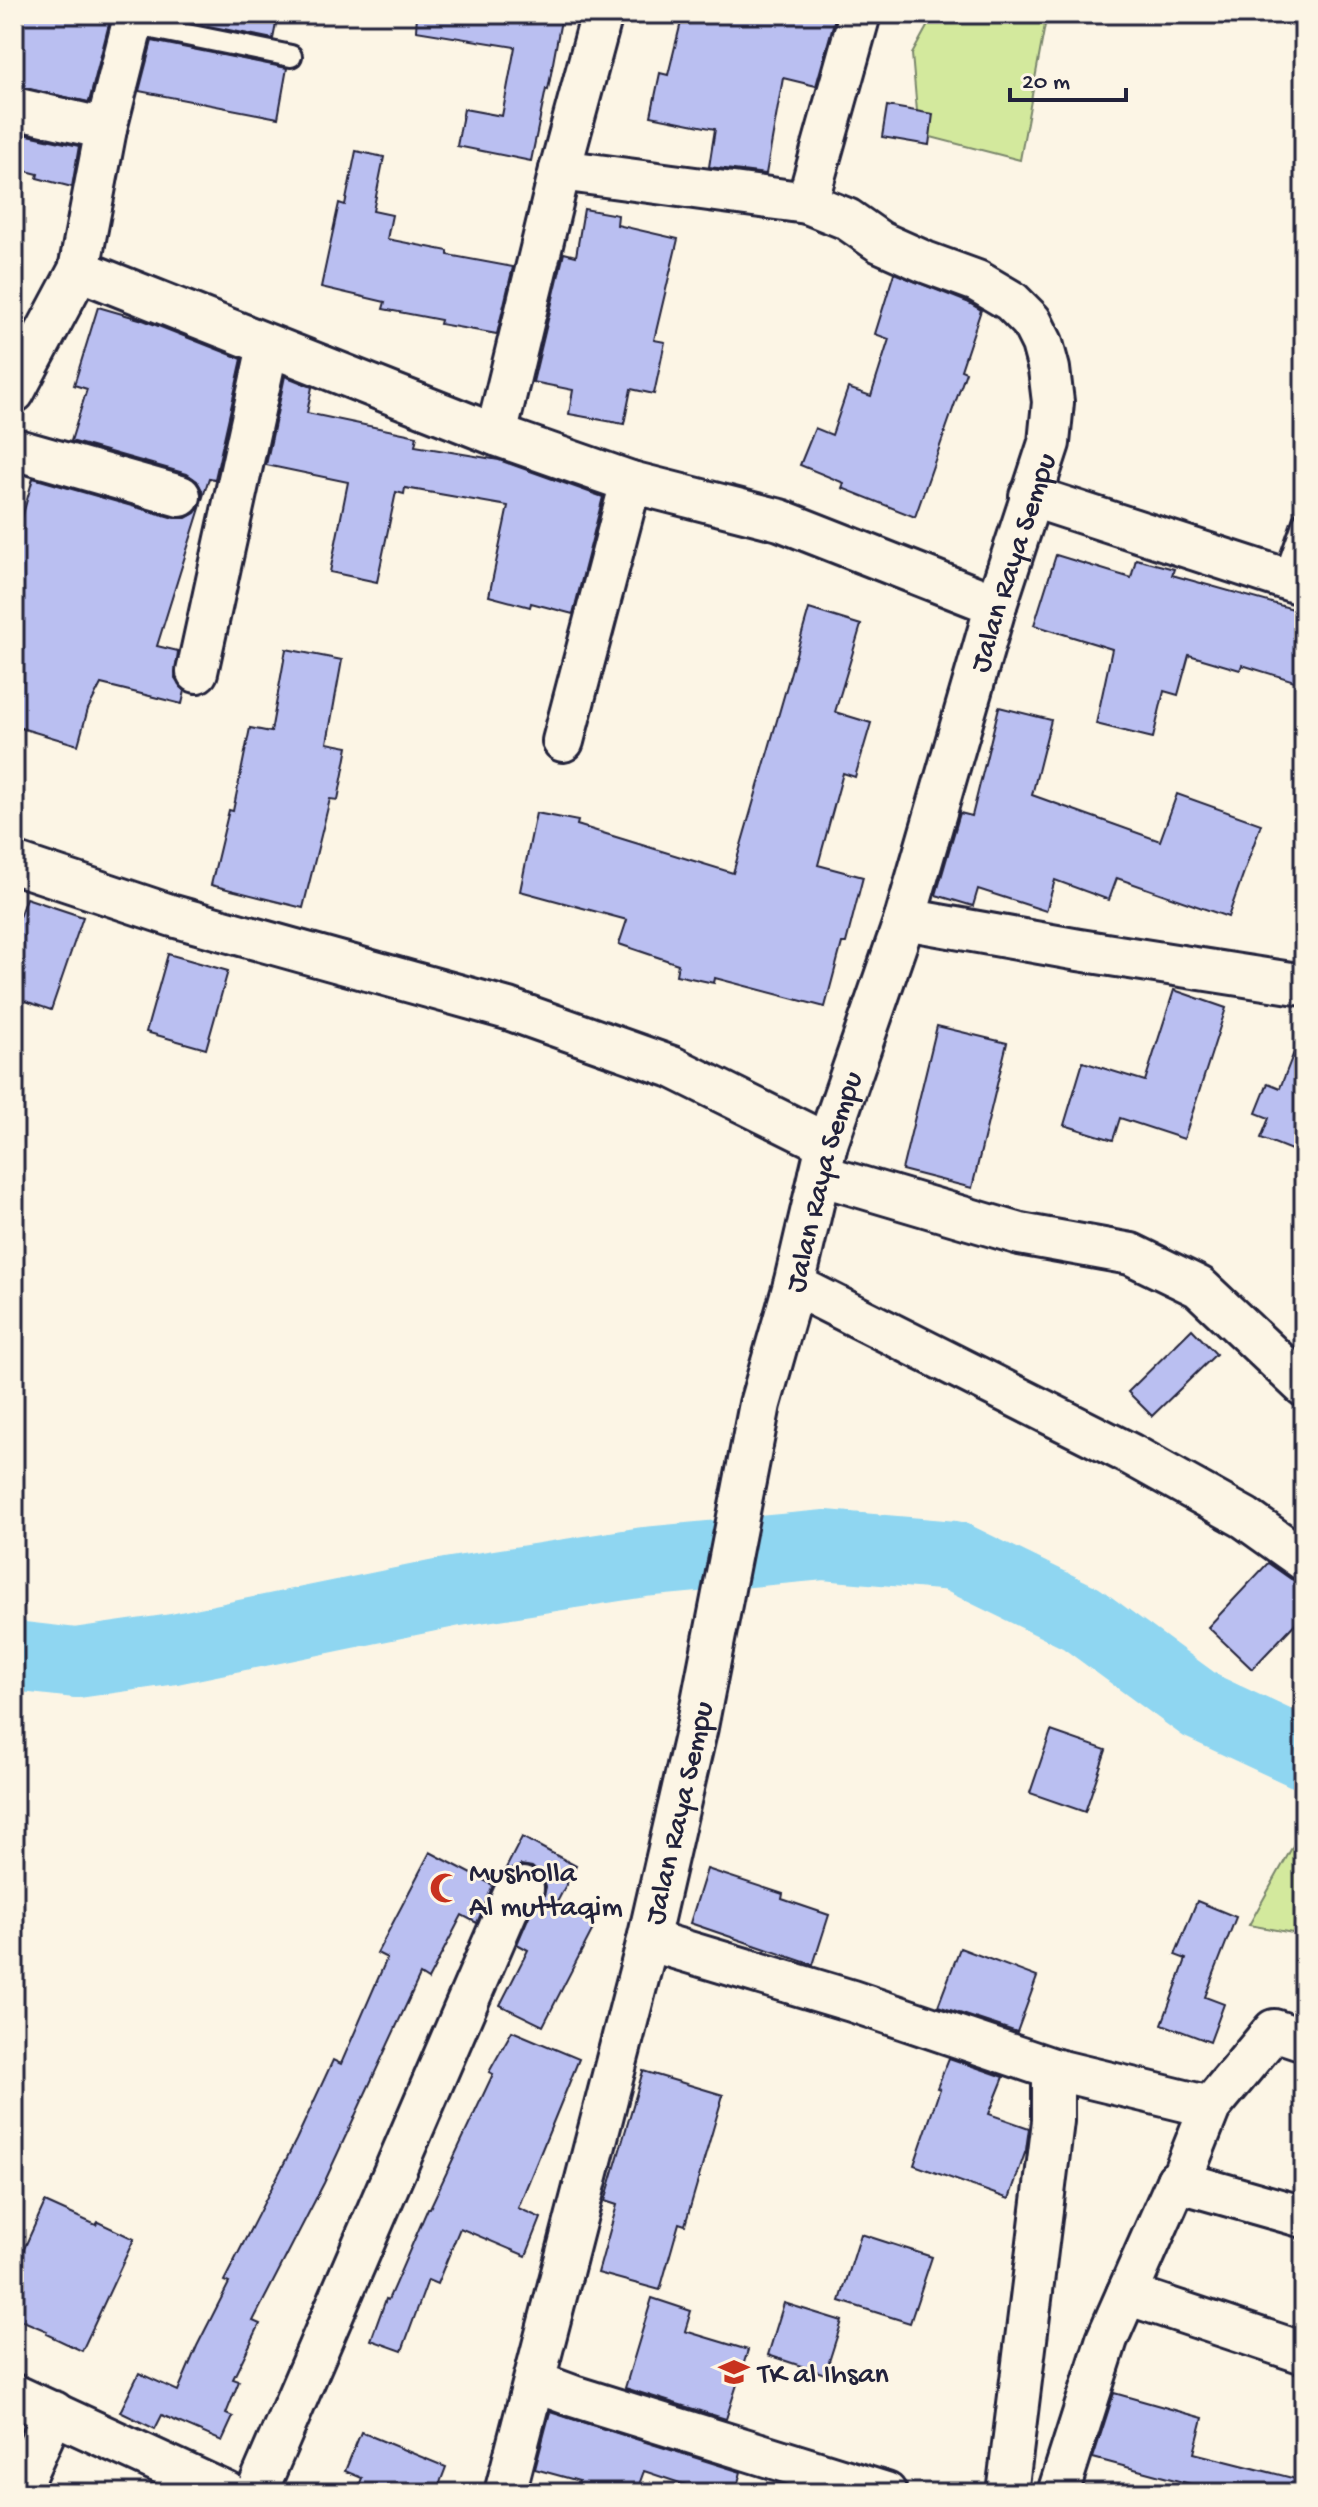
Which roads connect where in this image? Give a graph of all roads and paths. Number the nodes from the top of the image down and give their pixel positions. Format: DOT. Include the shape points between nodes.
graph roads {
  1 [pos="602,14"];
  2 [pos="860,14"];
  3 [pos="134,19"];
  4 [pos="291,56"];
  5 [pos="14,108"];
  6 [pos="106,129"];
  7 [pos="560,170"];
  8 [pos="807,203"];
  9 [pos="79,270"];
  10 [pos="268,346"];
  11 [pos="14,392"];
  12 [pos="496,435"];
  13 [pos="14,449"];
  14 [pos="631,482"];
  15 [pos="180,496"];
  16 [pos="1030,496"];
  17 [pos="1304,521"];
  18 [pos="1294,582"];
  19 [pos="996,605"];
  20 [pos="197,672"];
  21 [pos="563,741"];
  22 [pos="14,863"];
  23 [pos="905,919"];
  24 [pos="1304,985"];
  25 [pos="824,1160"];
  26 [pos="794,1285"];
  27 [pos="1297,1368"];
  28 [pos="1304,1560"];
  29 [pos="523,1888"];
  30 [pos="648,1940"];
  31 [pos="1304,2040"];
  32 [pos="1053,2069"];
  33 [pos="1210,2107"];
  34 [pos="1177,2181"];
  35 [pos="1304,2217"];
  36 [pos="1127,2294"];
  37 [pos="1304,2353"];
  38 [pos="535,2382"];
  39 [pos="14,2395"];
  40 [pos="54,2412"];
  41 [pos="874,2491"];
  42 [pos="17,2493"];
  43 [pos="227,2493"];
  44 [pos="256,2493"];
  45 [pos="505,2493"];
  46 [pos="1007,2493"];
  47 [pos="1058,2493"];
  1 -- 7 [label="street"];
  2 -- 8 [label="street"];
  3 -- 4 [label="lane"];
  3 -- 6 [label="street"];
  5 -- 6 [label="street"];
  6 -- 9 [label="street"];
  7 -- 8 [label="street, Jalan Raya Sempu"];
  7 -- 12 [label="street"];
  8 -- 16 [label="street, Jalan Raya Sempu" via="847,219 880,242 977,281 1011,301 1031,321 1042,343 1053,402 1049,443"];
  9 -- 10 [label="street"];
  9 -- 11 [label="street"];
  10 -- 12 [label="street"];
  10 -- 20 [label="street"];
  12 -- 14 [label="street"];
  13 -- 15 [label="street"];
  14 -- 19 [label="street" via="780,520"];
  14 -- 21 [label="street"];
  16 -- 18 [label="street"];
  16 -- 19 [label="street, Jalan Raya Sempu"];
  17 -- 18 [label="lane"];
  19 -- 23 [label="street, Jalan Raya Sempu"];
  22 -- 25 [label="street" via="173,916 508,1009 672,1067"];
  23 -- 24 [label="street"];
  23 -- 25 [label="street, Jalan Raya Sempu"];
  25 -- 26 [label="street, Jalan Raya Sempu"];
  25 -- 27 [label="street" via="1020,1234 1131,1254 1199,1287"];
  26 -- 28 [label="street" via="1130,1454 1245,1518"];
  26 -- 30 [label="street, Jalan Raya Sempu" via="760,1404 697,1727"];
  29 -- 44 [label="street" via="514,1894"];
  30 -- 32 [label="street"];
  30 -- 38 [label="street, Jalan Raya Sempu"];
  31 -- 33 [label="street" via="1274,2030"];
  32 -- 33 [label="street"];
  32 -- 46 [label="street" via="1053,2121"];
  33 -- 34 [label="street"];
  34 -- 35 [label="street"];
  34 -- 36 [label="street"];
  36 -- 37 [label="street"];
  36 -- 47 [label="street" via="1107,2339"];
  38 -- 41 [label="street"];
  38 -- 45 [label="street, Jalan Raya Sempu"];
  39 -- 40 [label="street"];
  40 -- 42 [label="street"];
  40 -- 43 [label="street"];
}
